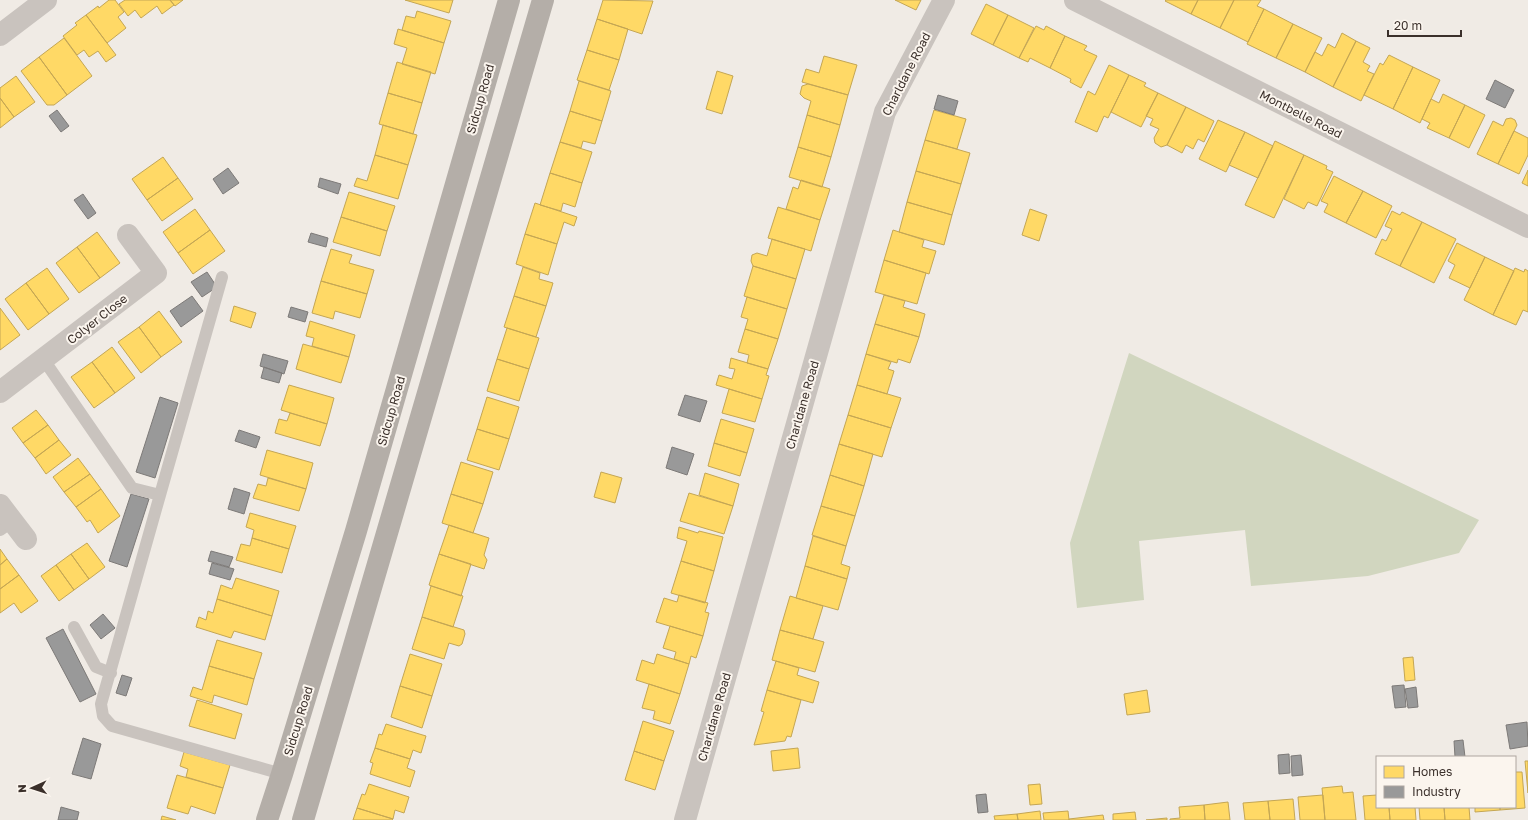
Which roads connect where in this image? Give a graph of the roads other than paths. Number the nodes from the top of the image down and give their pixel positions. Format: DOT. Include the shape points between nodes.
graph roads {
  1 [pos="46,0"];
  2 [pos="509,0"];
  3 [pos="543,0"];
  4 [pos="944,0"];
  5 [pos="1075,0"];
  6 [pos="0,35"];
  7 [pos="1528,227"];
  8 [pos="128,235"];
  9 [pos="222,277"];
  10 [pos="44,360"];
  11 [pos="0,392"];
  12 [pos="160,495"];
  13 [pos="4,519"];
  14 [pos="26,539"];
  15 [pos="74,627"];
  16 [pos="111,672"];
  17 [pos="282,774"];
  18 [pos="267,820"];
  19 [pos="303,820"];
  20 [pos="686,820"];
  1 -- 6 [label="street"];
  2 -- 17 [label="highway, Sidcup Road" via="358,524"];
  3 -- 19 [label="highway"];
  4 -- 20 [label="street, Charldane Road" via="885,112"];
  5 -- 7 [label="street, Montbelle Road"];
  8 -- 10 [label="street, Colyer Close" via="156,273"];
  9 -- 12 [label="lane"];
  10 -- 11 [label="street, Colyer Close"];
  10 -- 12 [label="lane" via="132,488"];
  12 -- 16 [label="lane"];
  13 -- 14 [label="street"];
  15 -- 16 [label="lane" via="96,667"];
  16 -- 17 [label="lane" via="101,704 103,716 112,726"];
  17 -- 18 [label="highway, Sidcup Road"];
}
